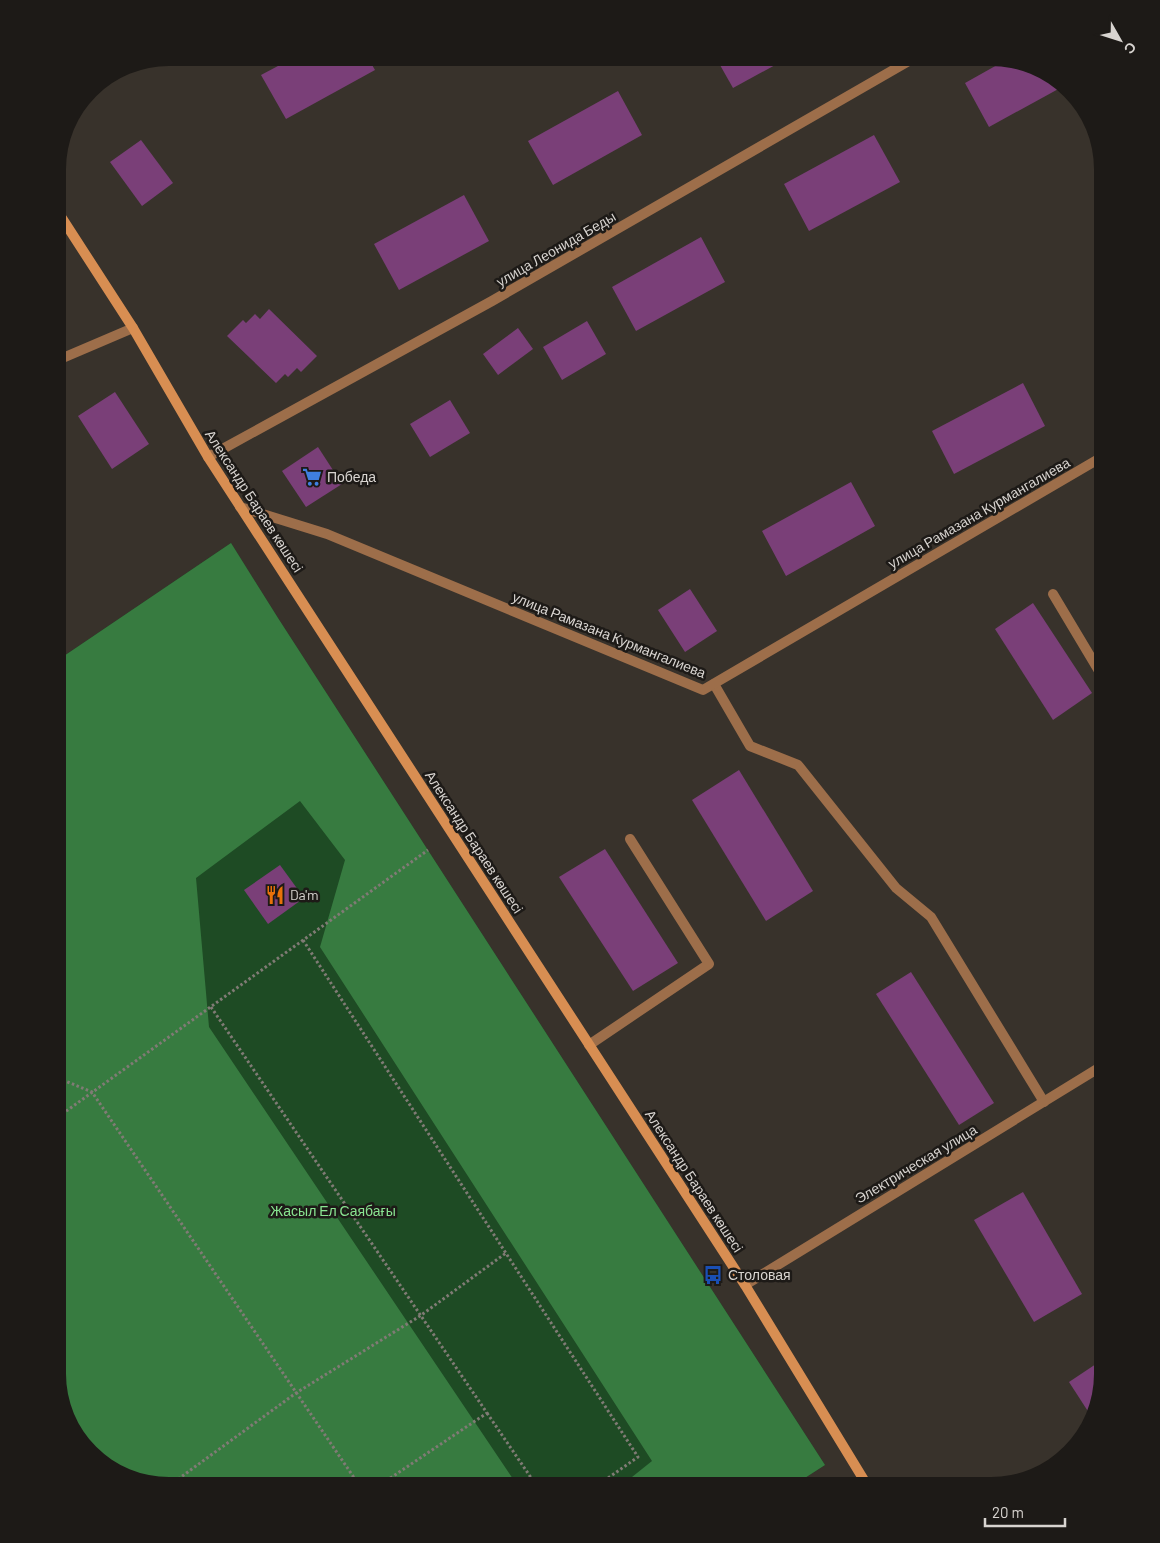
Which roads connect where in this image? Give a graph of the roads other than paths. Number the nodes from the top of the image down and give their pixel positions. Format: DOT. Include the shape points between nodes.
graph roads {
  1 [pos="900,66"];
  2 [pos="66,225"];
  3 [pos="132,328"];
  4 [pos="66,357"];
  5 [pos="208,457"];
  6 [pos="1094,461"];
  7 [pos="240,507"];
  8 [pos="1053,594"];
  9 [pos="1094,663"];
  10 [pos="714,684"];
  11 [pos="630,839"];
  12 [pos="589,1044"];
  13 [pos="1094,1071"];
  14 [pos="1044,1102"];
  15 [pos="745,1285"];
  16 [pos="862,1477"];
  1 -- 5 [label="street, улица Леонида Беды" via="492,301"];
  2 -- 3 [label="street, Александр Бараев көшесі"];
  3 -- 4 [label="street"];
  3 -- 5 [label="street, Александр Бараев көшесі"];
  5 -- 7 [label="street, Александр Бараев көшесі"];
  6 -- 10 [label="street, улица Рамазана Курмангалиева"];
  7 -- 10 [label="street, улица Рамазана Курмангалиева" via="327,534 703,690"];
  7 -- 12 [label="street, Александр Бараев көшесі"];
  8 -- 9 [label="street"];
  10 -- 14 [label="street" via="750,746 798,765 896,888 932,917"];
  11 -- 12 [label="street" via="709,964"];
  12 -- 15 [label="street, Александр Бараев көшесі"];
  13 -- 14 [label="street, Электрическая улица"];
  14 -- 15 [label="street, Электрическая улица"];
  15 -- 16 [label="street, Александр Бараев көшесі"];
}
